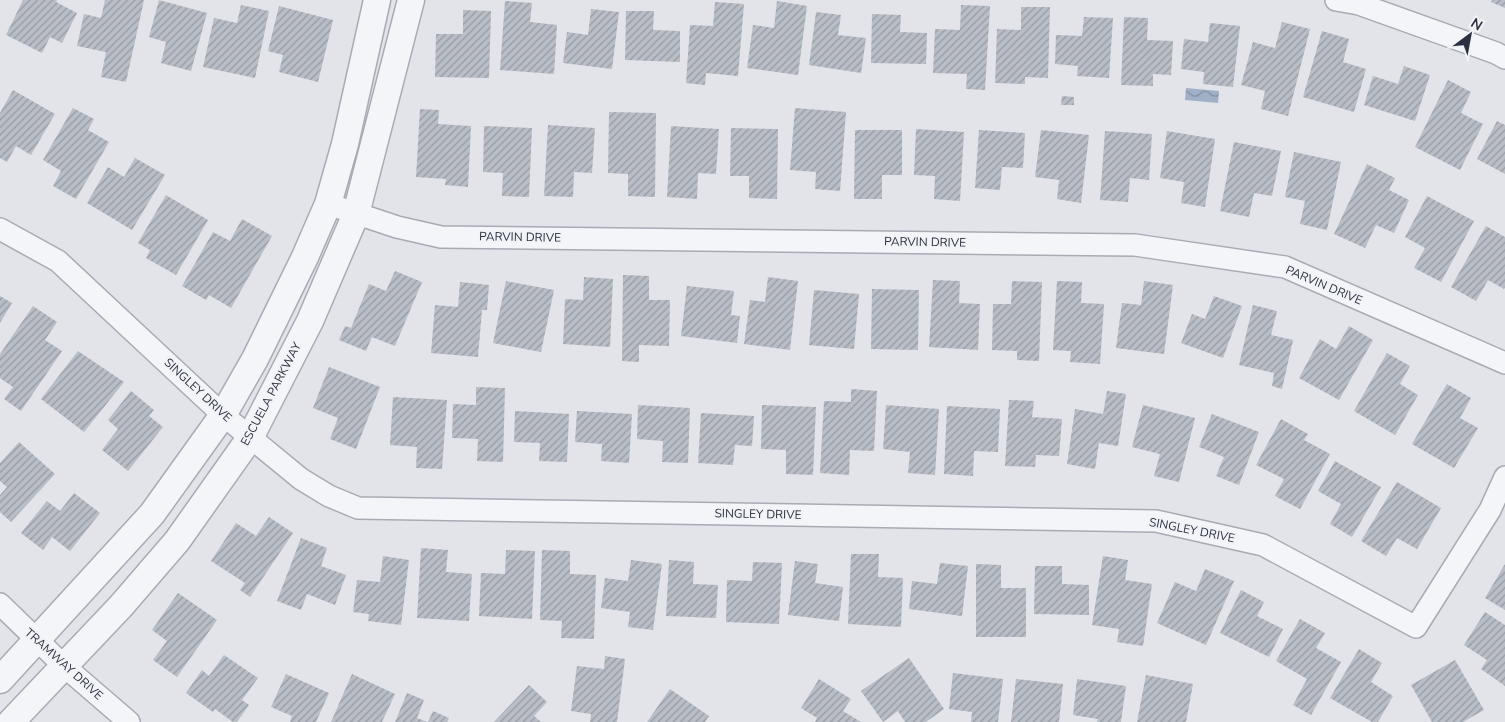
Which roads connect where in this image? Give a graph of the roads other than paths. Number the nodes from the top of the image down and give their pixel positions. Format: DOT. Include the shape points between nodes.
graph roads {
  1 [pos="377,0"];
  2 [pos="411,0"];
  3 [pos="1336,0"];
  4 [pos="1505,58"];
  5 [pos="328,204"];
  6 [pos="356,214"];
  7 [pos="0,229"];
  8 [pos="1505,363"];
  9 [pos="223,415"];
  10 [pos="250,438"];
  11 [pos="1505,477"];
  12 [pos="1497,514"];
  13 [pos="0,604"];
  14 [pos="38,640"];
  15 [pos="64,666"];
  16 [pos="0,680"];
  17 [pos="11,722"];
  18 [pos="130,722"];
  1 -- 5 [label="street" via="345,144"];
  2 -- 6 [label="street, ESCUELA PARKWAY"];
  3 -- 4 [label="street" via="1359,4"];
  5 -- 6 [label="street, PARVIN DRIVE"];
  5 -- 9 [label="street" via="259,350"];
  6 -- 8 [label="street, PARVIN DRIVE" via="441,237 1135,245 1286,267"];
  6 -- 10 [label="street, ESCUELA PARKWAY" via="310,321"];
  7 -- 9 [label="street, SINGLEY DRIVE" via="58,261"];
  9 -- 10 [label="street, SINGLEY DRIVE"];
  9 -- 14 [label="street" via="152,514"];
  10 -- 12 [label="street, SINGLEY DRIVE" via="301,479 358,508 1156,521 1263,545 1416,627"];
  10 -- 15 [label="street, ESCUELA PARKWAY" via="177,541"];
  11 -- 12 [label="street, SINGLEY DRIVE"];
  13 -- 14 [label="street, TRAMWAY DRIVE"];
  14 -- 15 [label="street, TRAMWAY DRIVE"];
  14 -- 16 [label="street"];
  15 -- 17 [label="street, ESCUELA PARKWAY"];
  15 -- 18 [label="street, TRAMWAY DRIVE"];
}
